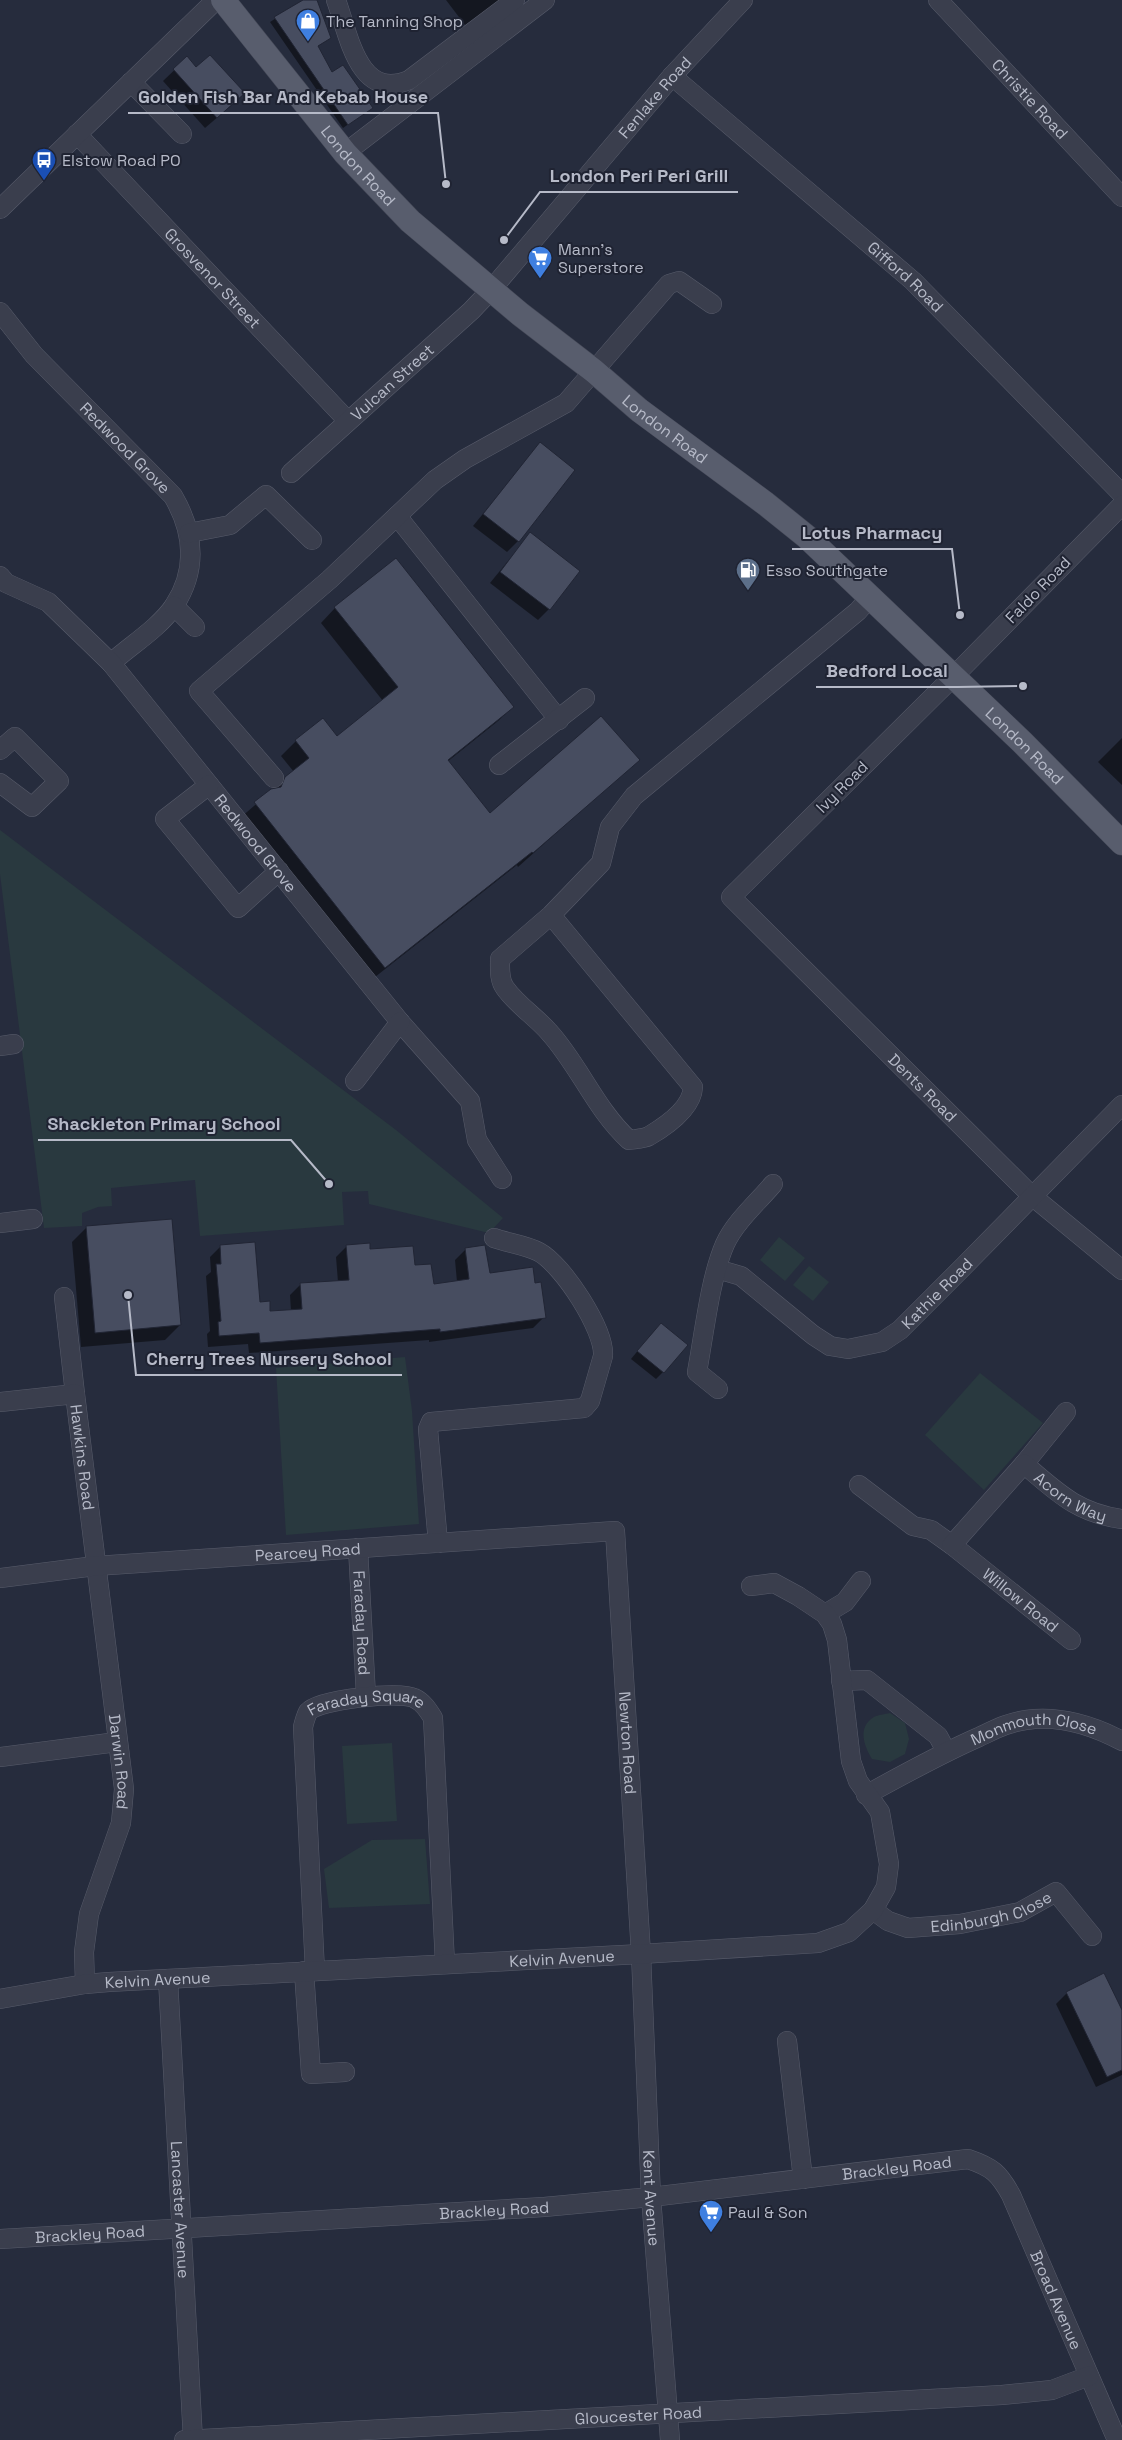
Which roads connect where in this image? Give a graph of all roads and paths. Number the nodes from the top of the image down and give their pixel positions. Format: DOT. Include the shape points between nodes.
graph roads {
  1 [pos="216,0"];
  2 [pos="223,0"];
  3 [pos="336,0"];
  4 [pos="515,0"];
  5 [pos="545,0"];
  6 [pos="743,0"];
  7 [pos="938,0"];
  8 [pos="672,76"];
  9 [pos="131,82"];
  10 [pos="77,134"];
  11 [pos="182,134"];
  12 [pos="345,153"];
  13 [pos="1122,197"];
  14 [pos="0,209"];
  15 [pos="491,290"];
  16 [pos="712,304"];
  17 [pos="0,312"];
  18 [pos="594,371"];
  19 [pos="347,420"];
  20 [pos="291,473"];
  21 [pos="1122,494"];
  22 [pos="1122,505"];
  23 [pos="397,516"];
  24 [pos="189,533"];
  25 [pos="312,540"];
  26 [pos="2,583"];
  27 [pos="871,596"];
  28 [pos="174,606"];
  29 [pos="195,627"];
  30 [pos="111,663"];
  31 [pos="954,676"];
  32 [pos="585,698"];
  33 [pos="559,720"];
  34 [pos="0,750"];
  35 [pos="499,765"];
  36 [pos="274,778"];
  37 [pos="0,783"];
  38 [pos="208,785"];
  39 [pos="1122,843"];
  40 [pos="279,872"];
  41 [pos="731,897"];
  42 [pos="551,915"];
  43 [pos="400,1022"];
  44 [pos="355,1081"];
  45 [pos="1122,1105"];
  46 [pos="502,1179"];
  47 [pos="773,1184"];
  48 [pos="1032,1196"];
  49 [pos="33,1219"];
  50 [pos="0,1223"];
  51 [pos="494,1238"];
  52 [pos="717,1269"];
  53 [pos="1122,1270"];
  54 [pos="64,1297"];
  55 [pos="718,1389"];
  56 [pos="75,1394"];
  57 [pos="0,1402"];
  58 [pos="1066,1412"];
  59 [pos="1024,1464"];
  60 [pos="859,1485"];
  61 [pos="1122,1519"];
  62 [pos="615,1531"];
  63 [pos="438,1543"];
  64 [pos="952,1545"];
  65 [pos="358,1548"];
  66 [pos="95,1566"];
  67 [pos="0,1578"];
  68 [pos="861,1581"];
  69 [pos="751,1586"];
  70 [pos="825,1614"];
  71 [pos="1071,1640"];
  72 [pos="841,1681"];
  73 [pos="366,1696"];
  74 [pos="1122,1741"];
  75 [pos="117,1742"];
  76 [pos="946,1751"];
  77 [pos="0,1756"];
  78 [pos="866,1794"];
  79 [pos="873,1910"];
  80 [pos="1092,1936"];
  81 [pos="641,1954"];
  82 [pos="444,1964"];
  83 [pos="310,1971"];
  84 [pos="168,1979"];
  85 [pos="85,1984"];
  86 [pos="0,1999"];
  87 [pos="786,2041"];
  88 [pos="345,2072"];
  89 [pos="986,2165"];
  90 [pos="803,2179"];
  91 [pos="651,2197"];
  92 [pos="182,2229"];
  93 [pos="0,2239"];
  94 [pos="1089,2376"];
  95 [pos="668,2412"];
  96 [pos="184,2440"];
  97 [pos="193,2440"];
  98 [pos="670,2440"];
  99 [pos="1117,2440"];
  1 -- 9 [label="street"];
  2 -- 12 [label="main road, London Road"];
  3 -- 4 [label="street" via="360,66 373,79 390,85 409,80"];
  5 -- 12 [label="street"];
  6 -- 8 [label="street, Fenlake Road"];
  7 -- 13 [label="street, Christie Road"];
  8 -- 15 [label="street, Fenlake Road"];
  8 -- 21 [label="street, Gifford Road" via="913,281"];
  9 -- 10 [label="street"];
  9 -- 11 [label="street"];
  10 -- 14 [label="street"];
  10 -- 19 [label="street, Grosvenor Street"];
  12 -- 15 [label="main road, London Road" via="410,222"];
  15 -- 18 [label="main road, London Road"];
  15 -- 19 [label="street, Vulcan Street"];
  16 -- 18 [label="street" via="679,280 668,284"];
  17 -- 24 [label="street, Redwood Grove" via="34,355 173,496"];
  18 -- 23 [label="street" via="561,407 465,459 435,480"];
  18 -- 27 [label="main road, London Road" via="639,410 807,537"];
  19 -- 20 [label="street, Vulcan Street"];
  22 -- 31 [label="street, Faldo Road"];
  23 -- 33 [label="street"];
  23 -- 36 [label="street" via="329,580 199,691"];
  24 -- 25 [label="street" via="230,525 266,495"];
  24 -- 28 [label="street, Redwood Grove" via="191,553 187,579"];
  26 -- 30 [label="street, Redwood Grove" via="48,602"];
  27 -- 31 [label="main road, London Road"];
  27 -- 42 [label="street" via="843,623 634,796 610,826 601,863"];
  28 -- 29 [label="street"];
  28 -- 30 [label="street, Redwood Grove"];
  30 -- 38 [label="street, Redwood Grove"];
  31 -- 39 [label="main road, London Road"];
  31 -- 41 [label="street, Ivy Road"];
  32 -- 33 [label="street"];
  33 -- 35 [label="street"];
  34 -- 37 [label="street" via="15,737 59,781 32,807"];
  38 -- 40 [label="street, Redwood Grove"];
  38 -- 40 [label="street" via="165,819 238,908"];
  40 -- 43 [label="street, Redwood Grove"];
  41 -- 48 [label="street, Dents Road"];
  42 -- 42 [label="street" via="500,959 500,977 505,988 549,1032 579,1070 615,1127 629,1140 647,1137 674,1118 693,1098 693,1087"];
  43 -- 44 [label="street"];
  43 -- 46 [label="street, Redwood Grove" via="470,1101 477,1140"];
  45 -- 48 [label="street, Kathie Road"];
  47 -- 52 [label="street" via="735,1227"];
  48 -- 52 [label="street, Kathie Road" via="900,1330 882,1342 868,1346 848,1349 830,1346 813,1336 741,1276"];
  48 -- 53 [label="street, Dents Road"];
  49 -- 50 [label="street"];
  51 -- 63 [label="street" via="539,1252 572,1283 599,1337 603,1356 590,1401 584,1408 431,1422 428,1429"];
  52 -- 55 [label="street" via="697,1372"];
  54 -- 56 [label="street"];
  56 -- 57 [label="street, Hawkins Road"];
  56 -- 66 [label="street, Hawkins Road"];
  58 -- 59 [label="street, Acorn Way"];
  59 -- 61 [label="street, Acorn Way" via="1071,1503 1102,1516"];
  59 -- 64 [label="street, Acorn Way"];
  60 -- 64 [label="street" via="913,1526 931,1530"];
  62 -- 63 [label="street, Pearcey Road"];
  62 -- 81 [label="street, Newton Road"];
  63 -- 65 [label="street, Pearcey Road"];
  64 -- 71 [label="street, Willow Road"];
  65 -- 66 [label="street, Pearcey Road"];
  65 -- 73 [label="street, Faraday Road"];
  66 -- 67 [label="street, Pearcey Road"];
  66 -- 75 [label="street, Darwin Road"];
  68 -- 70 [label="street" via="845,1602"];
  69 -- 70 [label="street" via="774,1583"];
  70 -- 72 [label="street, Kelvin Avenue" via="837,1640"];
  72 -- 76 [label="street, Monmouth Close" via="867,1680 938,1736"];
  72 -- 78 [label="street, Kelvin Avenue" via="851,1761"];
  73 -- 82 [label="street, Faraday Square" via="413,1697 433,1718"];
  73 -- 83 [label="street, Faraday Square" via="324,1702 308,1712 303,1727"];
  74 -- 76 [label="street, Monmouth Close" via="1098,1728 1056,1720 1026,1720 1005,1725"];
  75 -- 77 [label="street"];
  75 -- 85 [label="street, Darwin Road" via="124,1789 121,1824 89,1914 84,1952"];
  76 -- 78 [label="street, Monmouth Close"];
  78 -- 79 [label="street, Kelvin Avenue" via="880,1812 889,1864 886,1887"];
  79 -- 80 [label="street, Edinburgh Close" via="888,1921 908,1928 952,1925 1020,1912 1056,1892"];
  79 -- 81 [label="street, Kelvin Avenue" via="849,1932 818,1942"];
  81 -- 82 [label="street, Kelvin Avenue"];
  81 -- 91 [label="street, Kent Avenue"];
  82 -- 83 [label="street, Kelvin Avenue"];
  83 -- 84 [label="street, Kelvin Avenue"];
  83 -- 88 [label="street, Faraday Square" via="311,2074"];
  84 -- 85 [label="street, Kelvin Avenue"];
  84 -- 92 [label="street, Lancaster Avenue"];
  85 -- 86 [label="street, Kelvin Avenue"];
  87 -- 90 [label="street"];
  89 -- 90 [label="street, Brackley Road" via="968,2159 944,2160"];
  89 -- 94 [label="street, Broad Avenue" via="1000,2176 1011,2195"];
  90 -- 91 [label="street, Brackley Road"];
  91 -- 92 [label="street, Brackley Road" via="534,2208"];
  91 -- 95 [label="street, Kent Avenue"];
  92 -- 93 [label="street, Brackley Road"];
  92 -- 97 [label="street, Lancaster Avenue"];
  94 -- 95 [label="street, Gloucester Road" via="1052,2390 1002,2395"];
  94 -- 99 [label="street, Broad Avenue"];
  95 -- 97 [label="street, Gloucester Road"];
  95 -- 98 [label="street, Kent Avenue"];
  96 -- 97 [label="street, Gloucester Road"];
}
